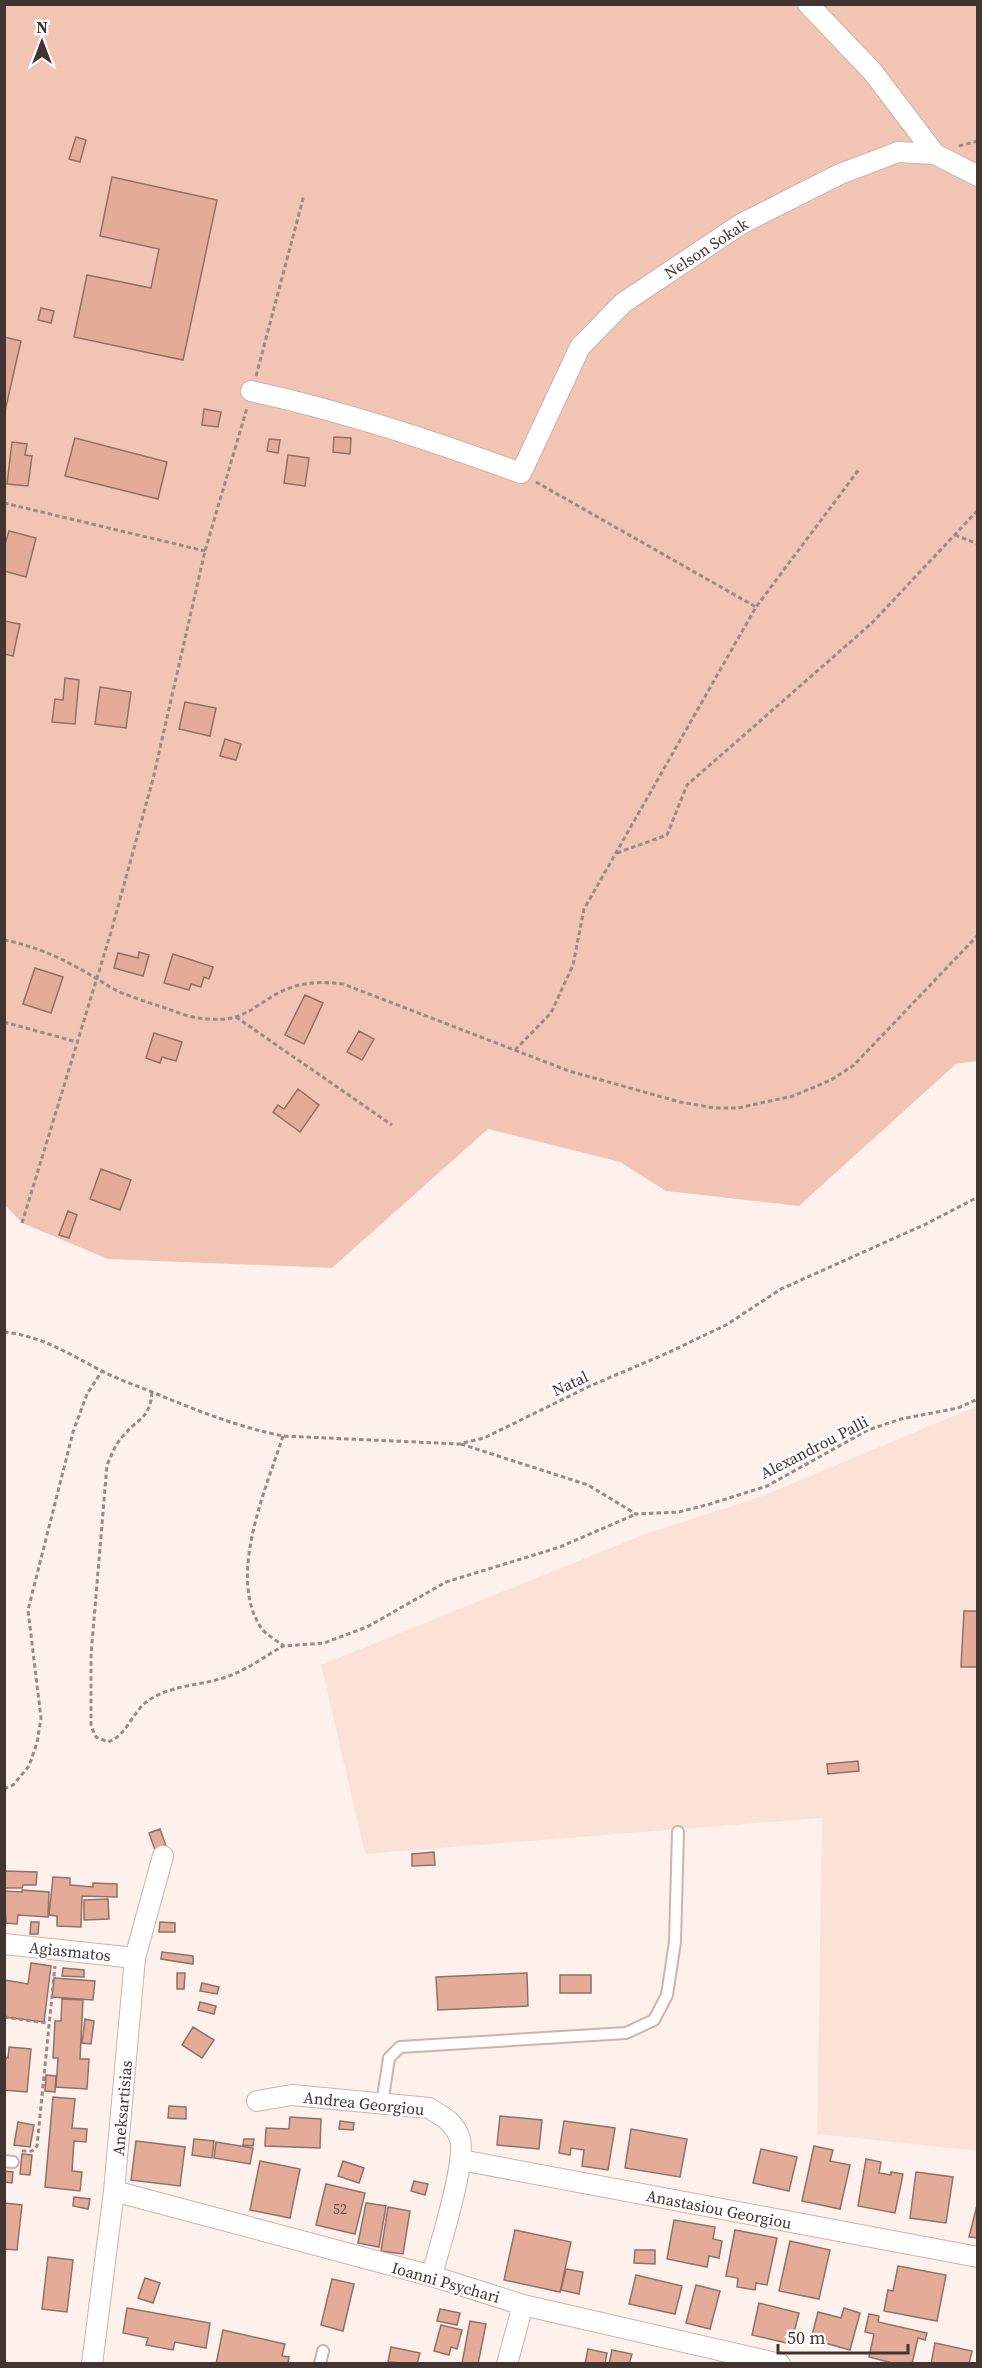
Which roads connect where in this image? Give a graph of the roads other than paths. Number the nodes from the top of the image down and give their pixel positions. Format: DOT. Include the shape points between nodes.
graph roads {
  1 [pos="808,4"];
  2 [pos="935,154"];
  3 [pos="978,176"];
  4 [pos="251,391"];
  5 [pos="678,1832"];
  6 [pos="162,1856"];
  7 [pos="4,1944"];
  8 [pos="135,1958"];
  9 [pos="257,2101"];
  10 [pos="382,2104"];
  11 [pos="461,2160"];
  12 [pos="114,2191"];
  13 [pos="978,2257"];
  14 [pos="432,2276"];
  15 [pos="523,2305"];
  16 [pos="323,2351"];
  17 [pos="92,2364"];
  18 [pos="320,2364"];
  19 [pos="507,2364"];
  20 [pos="780,2364"];
  1 -- 2 [label="street" via="872,71"];
  2 -- 3 [label="street, Nelson Sokak"];
  2 -- 4 [label="street, Nelson Sokak" via="898,152 840,174 741,224 623,303 580,347 521,473 407,432"];
  5 -- 10 [label="lane" via="675,1942 667,1995 654,2020 626,2033 400,2048 389,2058"];
  6 -- 8 [label="street, Aneksartisias"];
  7 -- 8 [label="street, Agiasmatos"];
  8 -- 12 [label="street, Aneksartisias"];
  9 -- 10 [label="street, Andrea Georgiou" via="292,2095"];
  10 -- 11 [label="street, Andrea Georgiou" via="429,2108 448,2119 460,2137"];
  11 -- 13 [label="street, Anastasiou Georgiou"];
  11 -- 14 [label="street, Andrea Georgiou"];
  12 -- 14 [label="street, Ioanni Psychari"];
  12 -- 17 [label="street, Aneksartisias"];
  14 -- 15 [label="street, Ioanni Psychari"];
  15 -- 19 [label="street"];
  15 -- 20 [label="street, Ioanni Psychari"];
  16 -- 18 [label="lane"];
}
